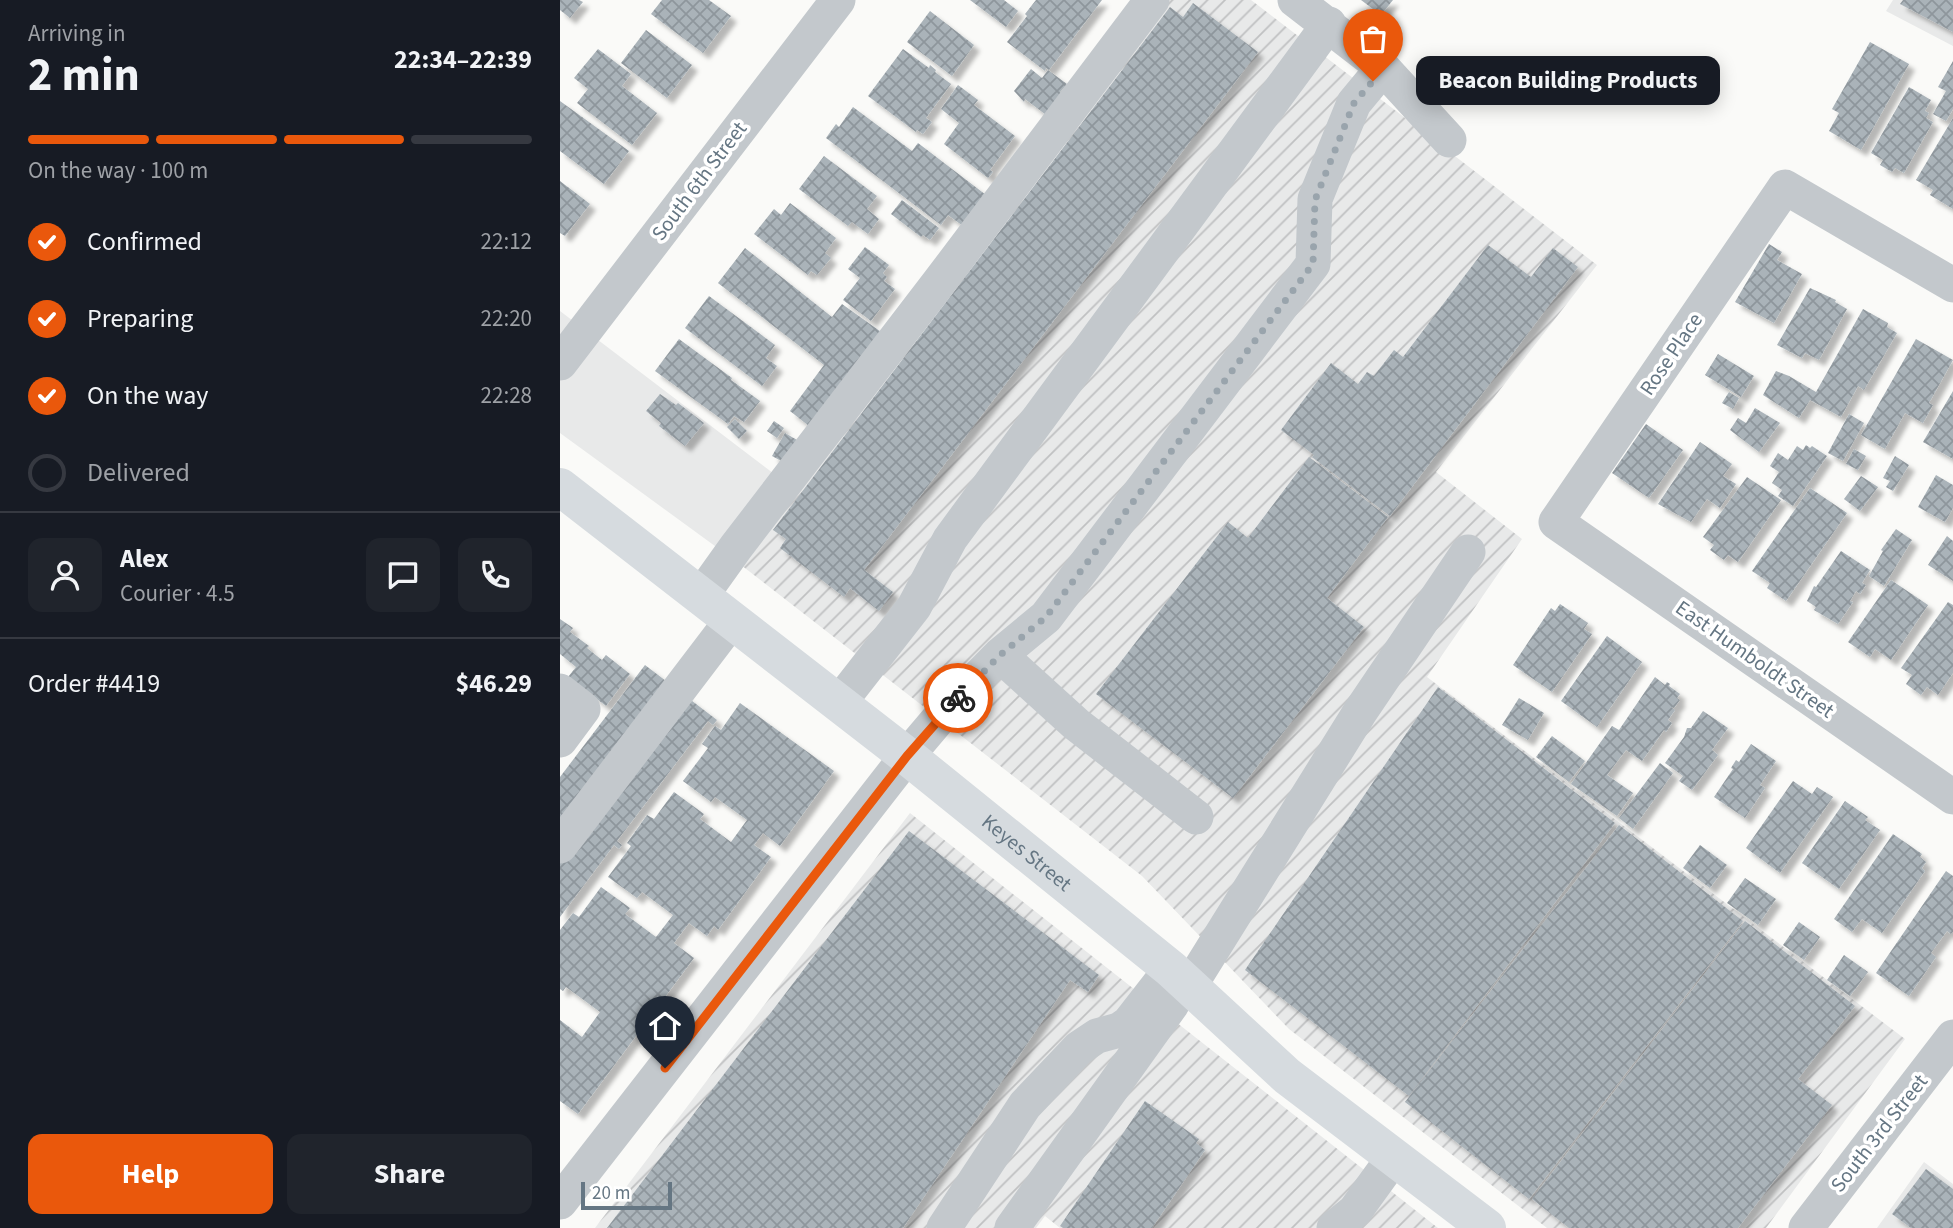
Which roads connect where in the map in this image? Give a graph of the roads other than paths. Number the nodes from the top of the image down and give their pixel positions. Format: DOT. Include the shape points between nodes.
graph roads {
  1 [pos="838,0"];
  2 [pos="1152,0"];
  3 [pos="1295,0"];
  4 [pos="1329,24"];
  5 [pos="1383,68"];
  6 [pos="1449,140"];
  7 [pos="1953,285"];
  8 [pos="560,363"];
  9 [pos="560,487"];
  10 [pos="1556,522"];
  11 [pos="1468,552"];
  12 [pos="701,596"];
  13 [pos="732,620"];
  14 [pos="999,656"];
  15 [pos="560,691"];
  16 [pos="839,703"];
  17 [pos="560,740"];
  18 [pos="907,756"];
  19 [pos="1953,797"];
  20 [pos="1196,817"];
  21 [pos="560,846"];
  22 [pos="1182,980"];
  23 [pos="1953,1037"];
  24 [pos="1394,1157"];
  25 [pos="572,1163"];
  26 [pos="560,1202"];
  27 [pos="944,1228"];
  28 [pos="1012,1228"];
  29 [pos="1334,1228"];
  30 [pos="1487,1228"];
  31 [pos="1806,1228"];
  1 -- 8 [label="street, South 6th Street"];
  2 -- 12 [label="street"];
  3 -- 4 [label="street"];
  4 -- 5 [label="street"];
  4 -- 16 [label="street" via="950,539 914,607"];
  5 -- 6 [label="street"];
  5 -- 14 [label="street" via="1354,103 1315,200 1313,264 1046,617"];
  7 -- 10 [label="street, Rose Place" via="1785,187"];
  9 -- 12 [label="main road, Keyes Street"];
  10 -- 19 [label="street, East Humboldt Street"];
  11 -- 22 [label="street"];
  12 -- 13 [label="main road, Keyes Street"];
  13 -- 16 [label="main road, Keyes Street"];
  13 -- 21 [label="street"];
  14 -- 18 [label="street"];
  14 -- 20 [label="street" via="1076,724"];
  15 -- 17 [label="street" via="583,709"];
  16 -- 18 [label="main road, Keyes Street"];
  18 -- 22 [label="main road, Keyes Street"];
  18 -- 25 [label="street"];
  22 -- 24 [label="main road, Keyes Street" via="1287,1076"];
  22 -- 27 [label="street" via="1119,1030 1097,1036 1079,1048 1025,1105"];
  22 -- 28 [label="street"];
  23 -- 31 [label="street, South 3rd Street"];
  24 -- 29 [label="street" via="1355,1211"];
  24 -- 30 [label="main road, Keyes Street"];
  25 -- 26 [label="street"];
}
